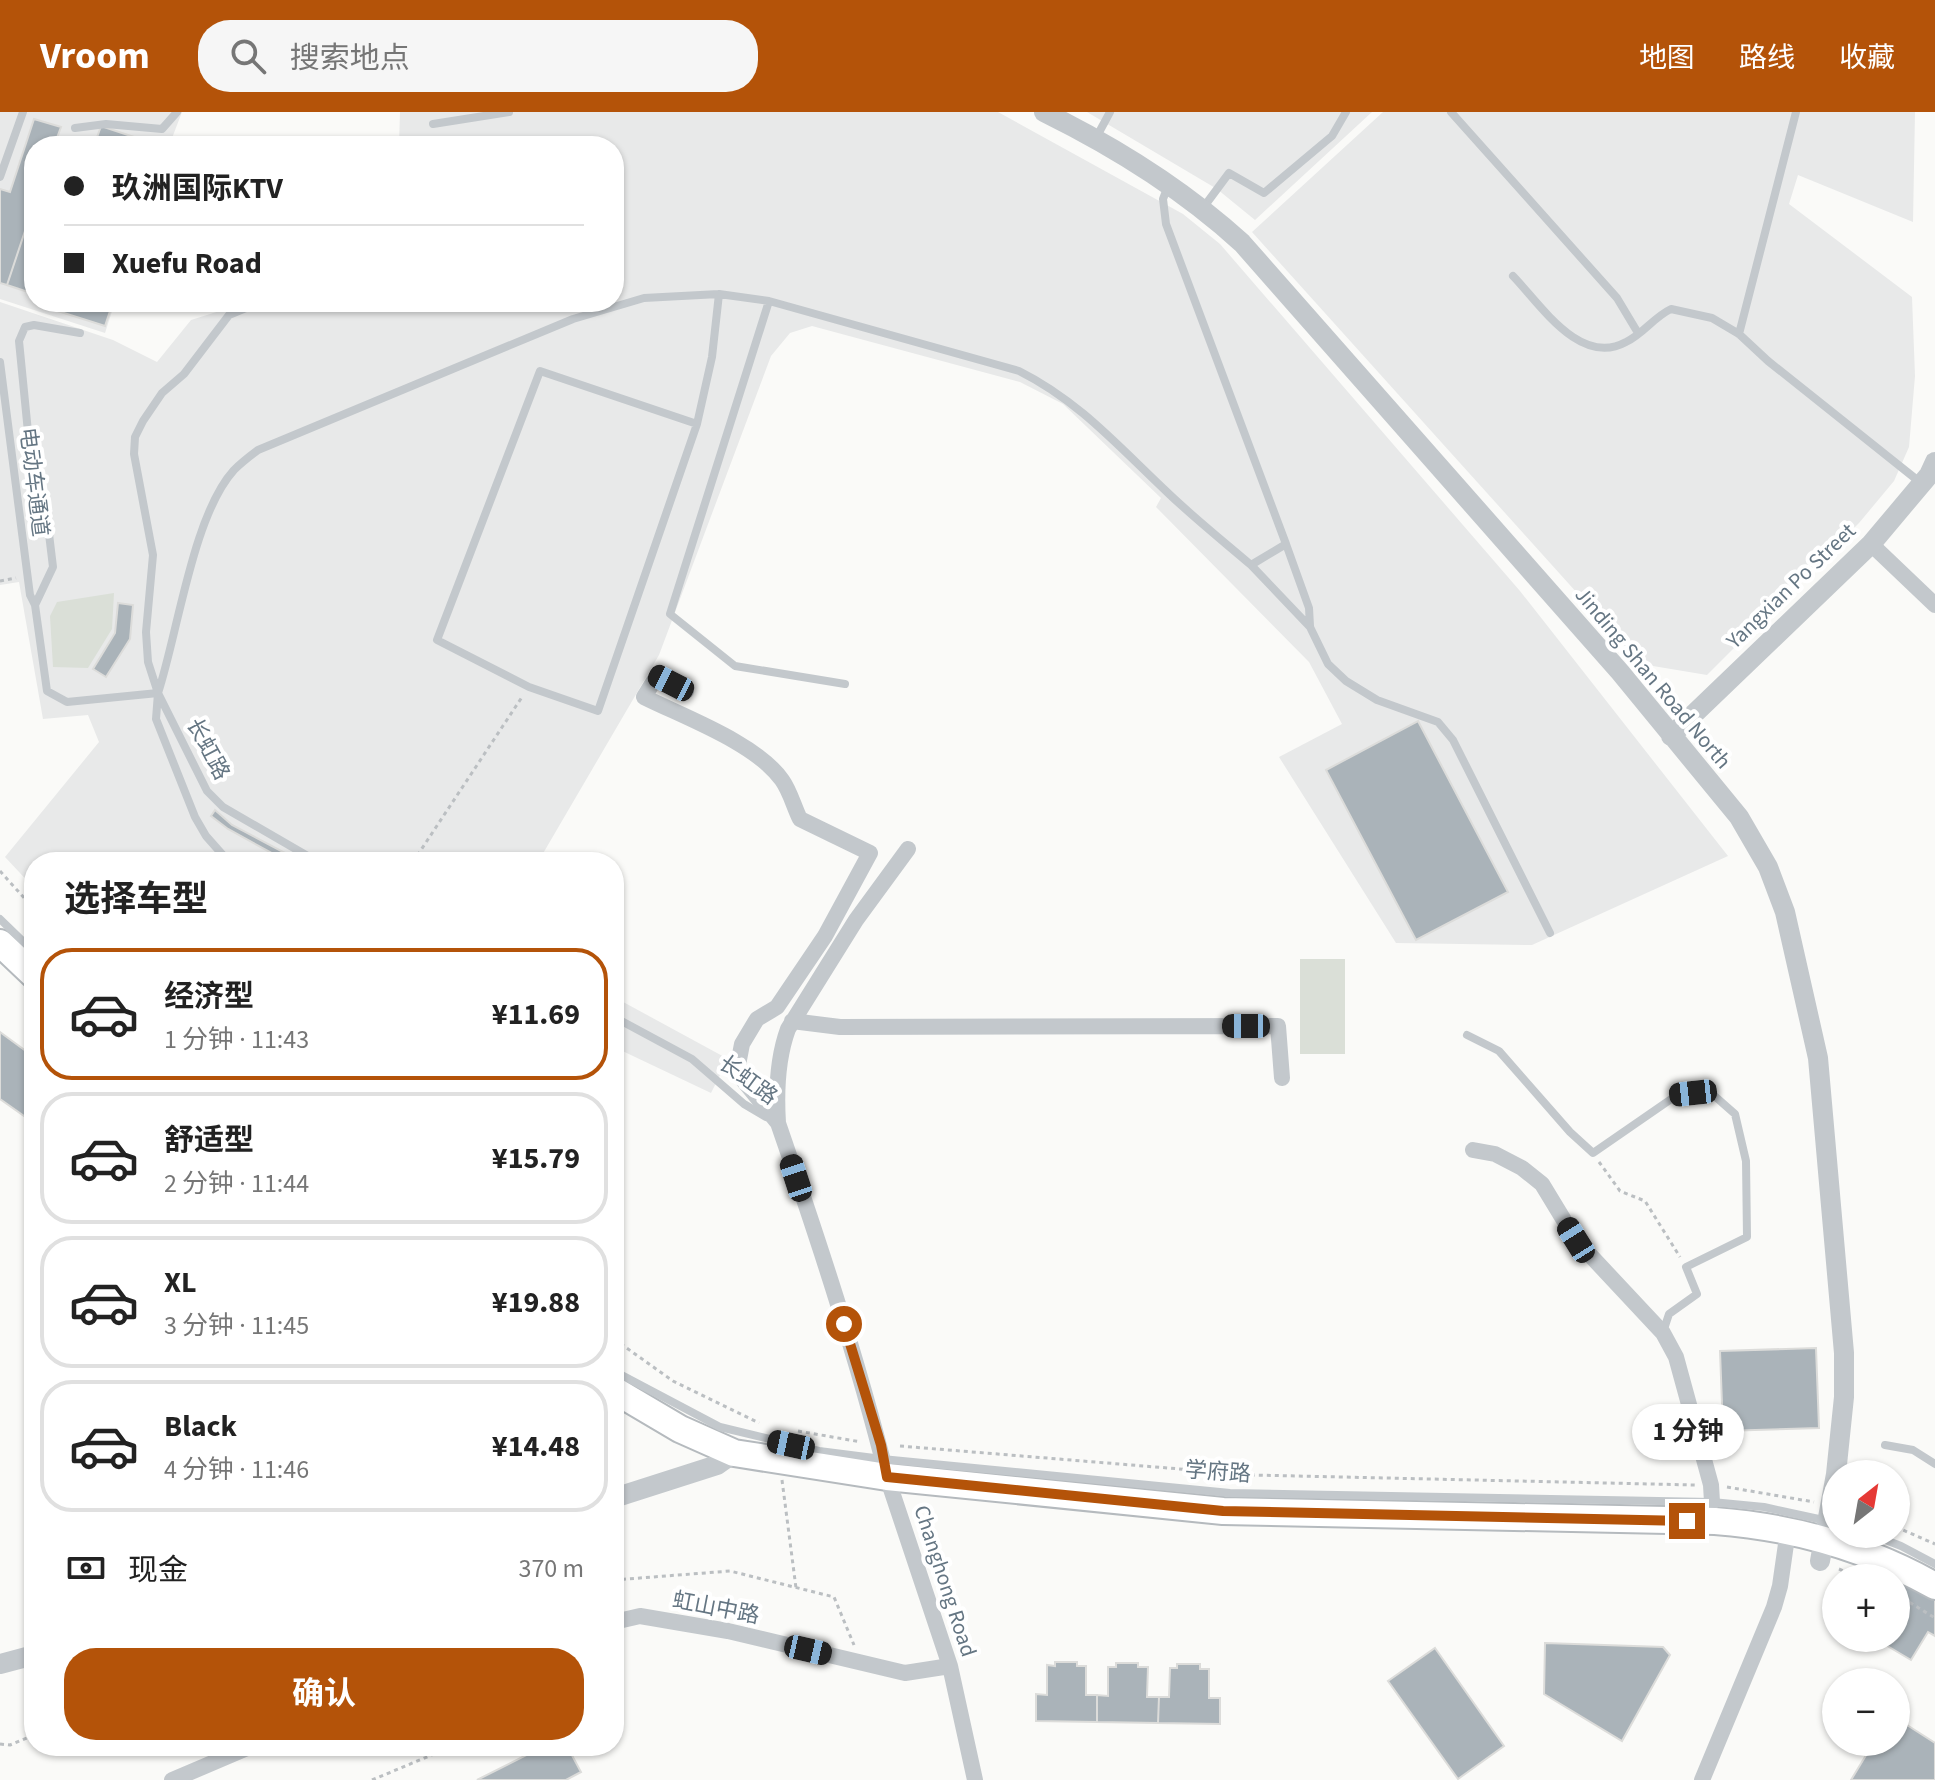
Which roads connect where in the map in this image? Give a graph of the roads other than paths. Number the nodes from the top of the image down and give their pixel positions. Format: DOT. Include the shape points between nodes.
graph roads {
  1 [pos="23,112"];
  2 [pos="177,112"];
  3 [pos="509,112"];
  4 [pos="1044,112"];
  5 [pos="1110,112"];
  6 [pos="1346,112"];
  7 [pos="1451,112"];
  8 [pos="1796,112"];
  9 [pos="433,124"];
  10 [pos="75,128"];
  11 [pos="1095,138"];
  12 [pos="0,177"];
  13 [pos="1168,185"];
  14 [pos="1203,208"];
  15 [pos="1513,276"];
  16 [pos="719,294"];
  17 [pos="769,301"];
  18 [pos="624,304"];
  19 [pos="236,312"];
  20 [pos="597,312"];
  21 [pos="80,333"];
  22 [pos="1638,333"];
  23 [pos="1739,334"];
  24 [pos="0,362"];
  25 [pos="697,424"];
  26 [pos="1935,462"];
  27 [pos="1922,483"];
  28 [pos="1286,544"];
  29 [pos="1871,544"];
  30 [pos="1251,565"];
  31 [pos="35,605"];
  32 [pos="1935,605"];
  33 [pos="1310,627"];
  34 [pos="845,684"];
  35 [pos="686,691"];
  36 [pos="158,693"];
  37 [pos="1671,736"];
  38 [pos="908,849"];
  39 [pos="220,852"];
  40 [pos="301,852"];
  41 [pos="0,919"];
  42 [pos="1550,933"];
  43 [pos="24,942"];
  44 [pos="0,943"];
  45 [pos="24,966"];
  46 [pos="792,1021"];
  47 [pos="624,1022"];
  48 [pos="1467,1035"];
  49 [pos="1282,1078"];
  50 [pos="778,1123"];
  51 [pos="1473,1150"];
  52 [pos="1663,1333"];
  53 [pos="624,1377"];
  54 [pos="624,1396"];
  55 [pos="1885,1445"];
  56 [pos="734,1453"];
  57 [pos="883,1460"];
  58 [pos="1837,1460"];
  59 [pos="1935,1464"];
  60 [pos="1711,1494"];
  61 [pos="624,1495"];
  62 [pos="1822,1528"];
  63 [pos="1788,1530"];
  64 [pos="1822,1530"];
  65 [pos="1856,1548"];
  66 [pos="1905,1548"];
  67 [pos="1935,1564"];
  68 [pos="1935,1586"];
  69 [pos="624,1620"];
  70 [pos="24,1658"];
  71 [pos="0,1664"];
  72 [pos="950,1666"];
  73 [pos="228,1756"];
  74 [pos="172,1780"];
  75 [pos="975,1780"];
  76 [pos="1702,1780"];
  1 -- 12 [label="lane"];
  2 -- 10 [label="lane" via="162,129 106,124"];
  3 -- 9 [label="lane"];
  4 -- 11 [label="street, Jinding Shan Road North"];
  5 -- 11 [label="lane"];
  6 -- 14 [label="lane" via="1332,136 1264,193 1229,173"];
  7 -- 22 [label="lane" via="1617,298"];
  8 -- 23 [label="lane"];
  11 -- 13 [label="street, Jinding Shan Road North"];
  13 -- 14 [label="street, Jinding Shan Road North"];
  13 -- 28 [label="lane" via="1163,199 1166,224"];
  14 -- 37 [label="street, Jinding Shan Road North" via="1242,243"];
  15 -- 22 [label="lane" via="1571,337 1592,348 1608,349"];
  16 -- 17 [label="lane"];
  16 -- 18 [label="lane"];
  16 -- 25 [label="lane"];
  17 -- 30 [label="lane" via="1019,371 1052,388"];
  17 -- 34 [label="lane" via="670,614 735,666"];
  19 -- 36 [label="lane" via="162,393 135,437 153,555 146,632"];
  20 -- 36 [label="lane" via="258,450 234,470 203,526"];
  21 -- 31 [label="lane" via="34,325 25,327 19,341 37,523 49,534 53,567"];
  22 -- 23 [label="lane" via="1671,309 1712,318"];
  23 -- 27 [label="lane"];
  24 -- 31 [label="lane, 电动车通道"];
  25 -- 25 [label="lane" via="540,371 437,640 529,687 598,711"];
  26 -- 27 [label="street, Yangxian Po Street"];
  27 -- 29 [label="street, Yangxian Po Street"];
  28 -- 30 [label="lane"];
  28 -- 33 [label="lane" via="1309,608"];
  29 -- 32 [label="street"];
  29 -- 37 [label="street, Yangxian Po Street"];
  30 -- 33 [label="lane"];
  31 -- 36 [label="lane, 电动车通道" via="47,691 56,698 67,702"];
  33 -- 42 [label="lane" via="1328,664 1346,681 1377,700 1438,722 1453,740"];
  35 -- 50 [label="street" via="657,676 644,697 740,746 782,780 800,819 870,853 825,936 777,1007 757,1019 742,1044 738,1065 743,1080"];
  36 -- 39 [label="lane" via="156,719 195,817"];
  36 -- 40 [label="lane, 长虹路" via="207,791 223,807"];
  37 -- 58 [label="street, Jinding Shan Road North" via="1739,817 1768,867 1785,912 1815,1043 1844,1353"];
  38 -- 46 [label="street"];
  41 -- 43 [label="lane"];
  44 -- 45 [label="main road"];
  46 -- 49 [label="street" via="840,1027 1278,1026"];
  46 -- 50 [label="street" via="782,1046"];
  47 -- 50 [label="lane, 长虹路" via="692,1059 744,1104"];
  48 -- 52 [label="lane" via="1499,1051 1593,1153 1677,1095 1710,1092 1735,1114 1746,1161 1747,1237 1686,1267 1697,1294 1669,1314"];
  50 -- 57 [label="street, Changhong Road"];
  51 -- 52 [label="street" via="1495,1154 1542,1184 1576,1240"];
  52 -- 60 [label="street" via="1676,1357"];
  53 -- 57 [label="lane, 学府路" via="720,1427"];
  54 -- 56 [label="main road"];
  55 -- 59 [label="lane" via="1913,1450"];
  56 -- 57 [label="main road"];
  56 -- 61 [label="street" via="717,1465"];
  57 -- 60 [label="lane, 学府路" via="1230,1493"];
  57 -- 63 [label="main road" via="1223,1511 1715,1521"];
  57 -- 72 [label="street, Changhong Road"];
  60 -- 62 [label="lane, 学府路"];
  63 -- 64 [label="main road"];
  63 -- 76 [label="street" via="1774,1607"];
  65 -- 68 [label="main road"];
  66 -- 67 [label="lane"];
  69 -- 72 [label="street, 虹山中路" via="640,1616 728,1631 905,1673"];
  70 -- 71 [label="street"];
  72 -- 75 [label="street, Changhong Road"];
  73 -- 74 [label="street"];
}
